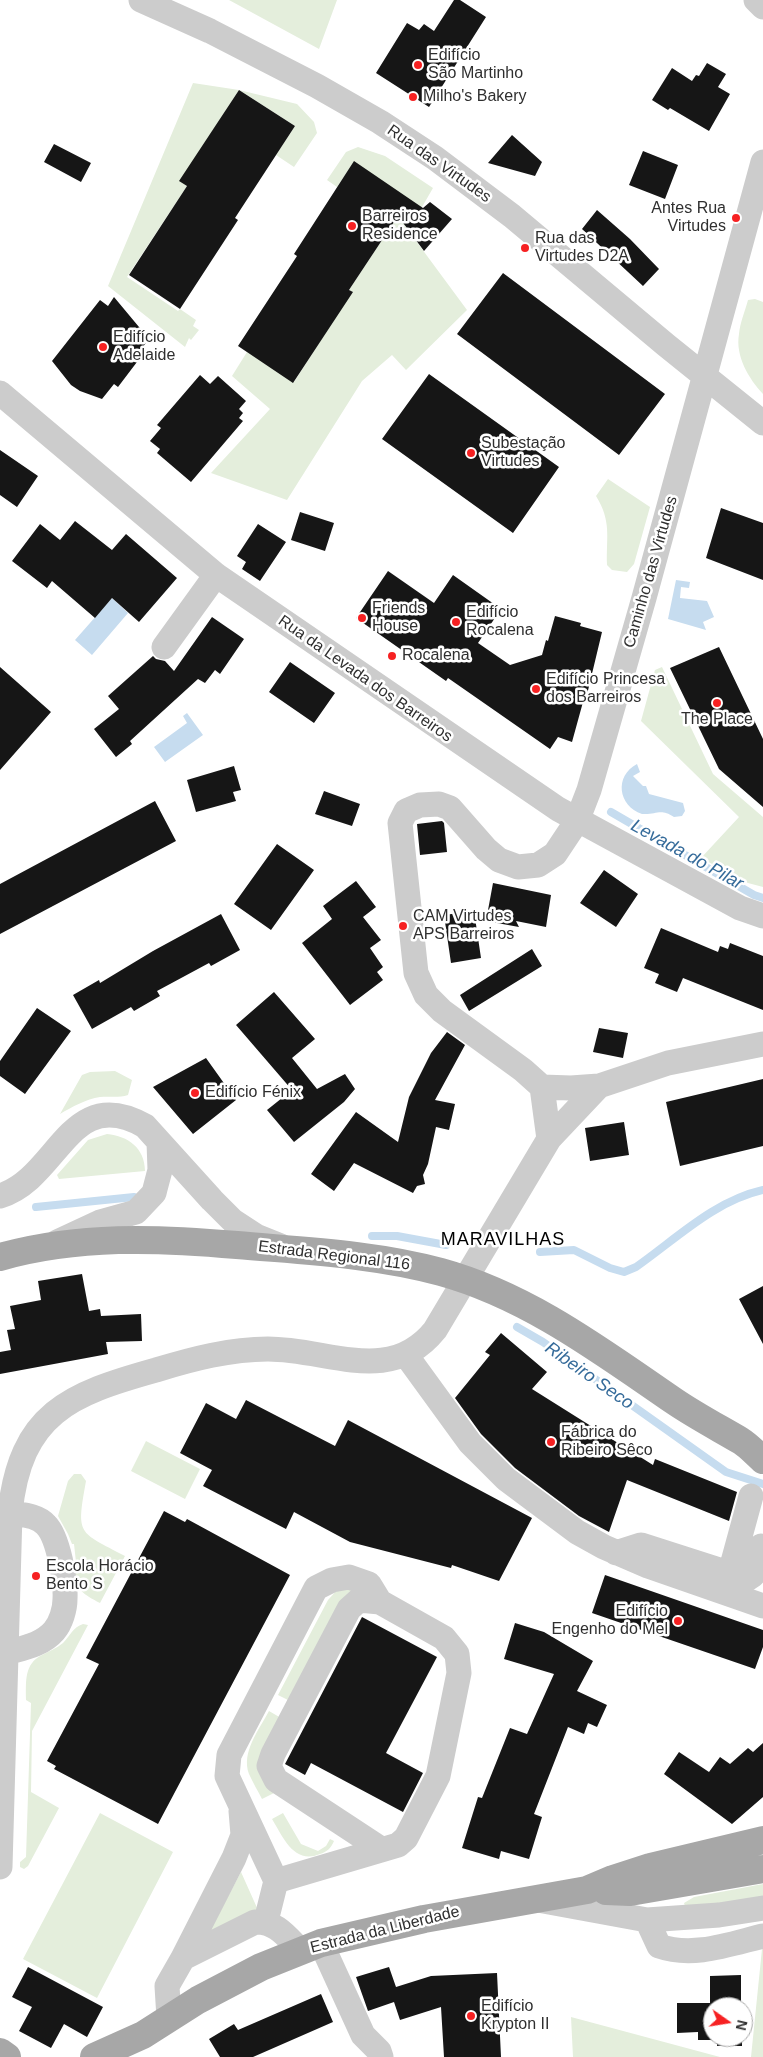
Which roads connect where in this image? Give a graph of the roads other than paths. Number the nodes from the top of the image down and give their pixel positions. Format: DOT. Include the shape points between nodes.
graph roads {
  1 [pos="756,0"];
  2 [pos="151,2"];
  3 [pos="763,7"];
  4 [pos="763,162"];
  5 [pos="706,376"];
  6 [pos="0,393"];
  7 [pos="763,423"];
  8 [pos="216,575"];
  9 [pos="164,647"];
  10 [pos="577,821"];
  11 [pos="763,916"];
  12 [pos="763,1044"];
  13 [pos="598,1086"];
  14 [pos="542,1087"];
  15 [pos="159,1142"];
  16 [pos="546,1143"];
  17 [pos="0,1196"];
  18 [pos="50,1246"];
  19 [pos="291,1250"];
  20 [pos="0,1257"];
  21 [pos="406,1355"];
  22 [pos="753,1445"];
  23 [pos="763,1460"];
  24 [pos="751,1496"];
  25 [pos="10,1513"];
  26 [pos="761,1546"];
  27 [pos="616,1553"];
  28 [pos="730,1573"];
  29 [pos="380,1602"];
  30 [pos="763,1606"];
  31 [pos="3,1653"];
  32 [pos="241,1806"];
  33 [pos="763,1840"];
  34 [pos="380,1849"];
  35 [pos="0,1867"];
  36 [pos="763,1869"];
  37 [pos="276,1881"];
  38 [pos="587,1890"];
  39 [pos="532,1899"];
  40 [pos="763,1908"];
  41 [pos="647,1920"];
  42 [pos="266,1921"];
  43 [pos="763,1936"];
  44 [pos="311,1947"];
  45 [pos="183,1958"];
  46 [pos="169,2018"];
  47 [pos="143,2035"];
  48 [pos="94,2057"];
  49 [pos="119,2057"];
  50 [pos="381,2057"];
  1 -- 3 [label="street"];
  2 -- 5 [label="street, Rua das Virtudes" via="317,86 435,158 512,216"];
  4 -- 5 [label="street, Caminho das Virtudes"];
  5 -- 7 [label="street, Rua das Virtudes"];
  5 -- 10 [label="street, Caminho das Virtudes" via="590,790"];
  6 -- 8 [label="street, Rua da Levada dos Barreiros"];
  8 -- 9 [label="street"];
  8 -- 10 [label="street, Rua da Levada dos Barreiros" via="468,750"];
  10 -- 11 [label="street, Rua da Levada dos Barreiros" via="740,908"];
  10 -- 14 [label="street, Caminho das Virtudes" via="555,854 538,865 518,867 499,860 486,849 450,808 439,804 420,805 406,811 400,822 416,973 426,995 442,1011"];
  12 -- 13 [label="street" via="668,1064"];
  13 -- 14 [label="street"];
  13 -- 16 [label="street"];
  14 -- 16 [label="street"];
  15 -- 17 [label="street" via="145,1126 132,1119 116,1115 88,1119 58,1145 26,1183"];
  15 -- 18 [label="street" via="160,1170 156,1189 136,1212 100,1222"];
  15 -- 19 [label="street" via="233,1221 256,1236"];
  16 -- 21 [label="street" via="435,1330 418,1348"];
  18 -- 19 [label="main road, Estrada Regional 116" via="167,1239"];
  18 -- 20 [label="main road, Estrada Regional 116"];
  19 -- 22 [label="main road, Estrada Regional 116" via="422,1268 512,1299 580,1337 702,1420"];
  21 -- 25 [label="street" via="371,1362 295,1351 243,1351 172,1365 98,1387 60,1407 31,1439 15,1480"];
  21 -- 27 [label="street" via="470,1444 506,1479 577,1532"];
  22 -- 23 [label="main road, Estrada Regional 116"];
  24 -- 28 [label="street"];
  25 -- 31 [label="street"];
  25 -- 31 [label="street" via="38,1518 47,1525 56,1544 65,1597 56,1630 45,1640"];
  26 -- 28 [label="street" via="753,1575 746,1579"];
  27 -- 28 [label="street" via="641,1545"];
  27 -- 30 [label="street"];
  29 -- 32 [label="street" via="368,1584 349,1577 332,1580 316,1588 229,1755 227,1776"];
  29 -- 34 [label="street" via="444,1638 457,1654 459,1673 438,1776 406,1838 398,1845"];
  29 -- 34 [label="street" via="359,1600 349,1609 272,1754 269,1766 276,1780"];
  31 -- 35 [label="street"];
  32 -- 37 [label="street"];
  32 -- 45 [label="street" via="243,1835"];
  33 -- 38 [label="main road, Estrada da Liberdade" via="613,1878"];
  34 -- 37 [label="street"];
  36 -- 38 [label="main road, Estrada da Liberdade" via="630,1892"];
  37 -- 42 [label="street"];
  38 -- 39 [label="main road, Estrada da Liberdade"];
  39 -- 41 [label="street"];
  39 -- 44 [label="main road, Estrada da Liberdade" via="424,1919"];
  40 -- 41 [label="street"];
  41 -- 43 [label="street" via="659,1946 673,1950 712,1948"];
  42 -- 44 [label="street"];
  42 -- 45 [label="street" via="255,1922"];
  44 -- 46 [label="main road, Estrada da Liberdade" via="261,1967"];
  44 -- 50 [label="street" via="363,2035"];
  45 -- 46 [label="street" via="168,1986"];
  46 -- 47 [label="main road, Estrada da Liberdade"];
  47 -- 48 [label="main road, Estrada da Liberdade"];
  47 -- 49 [label="main road, Estrada da Liberdade"];
}
